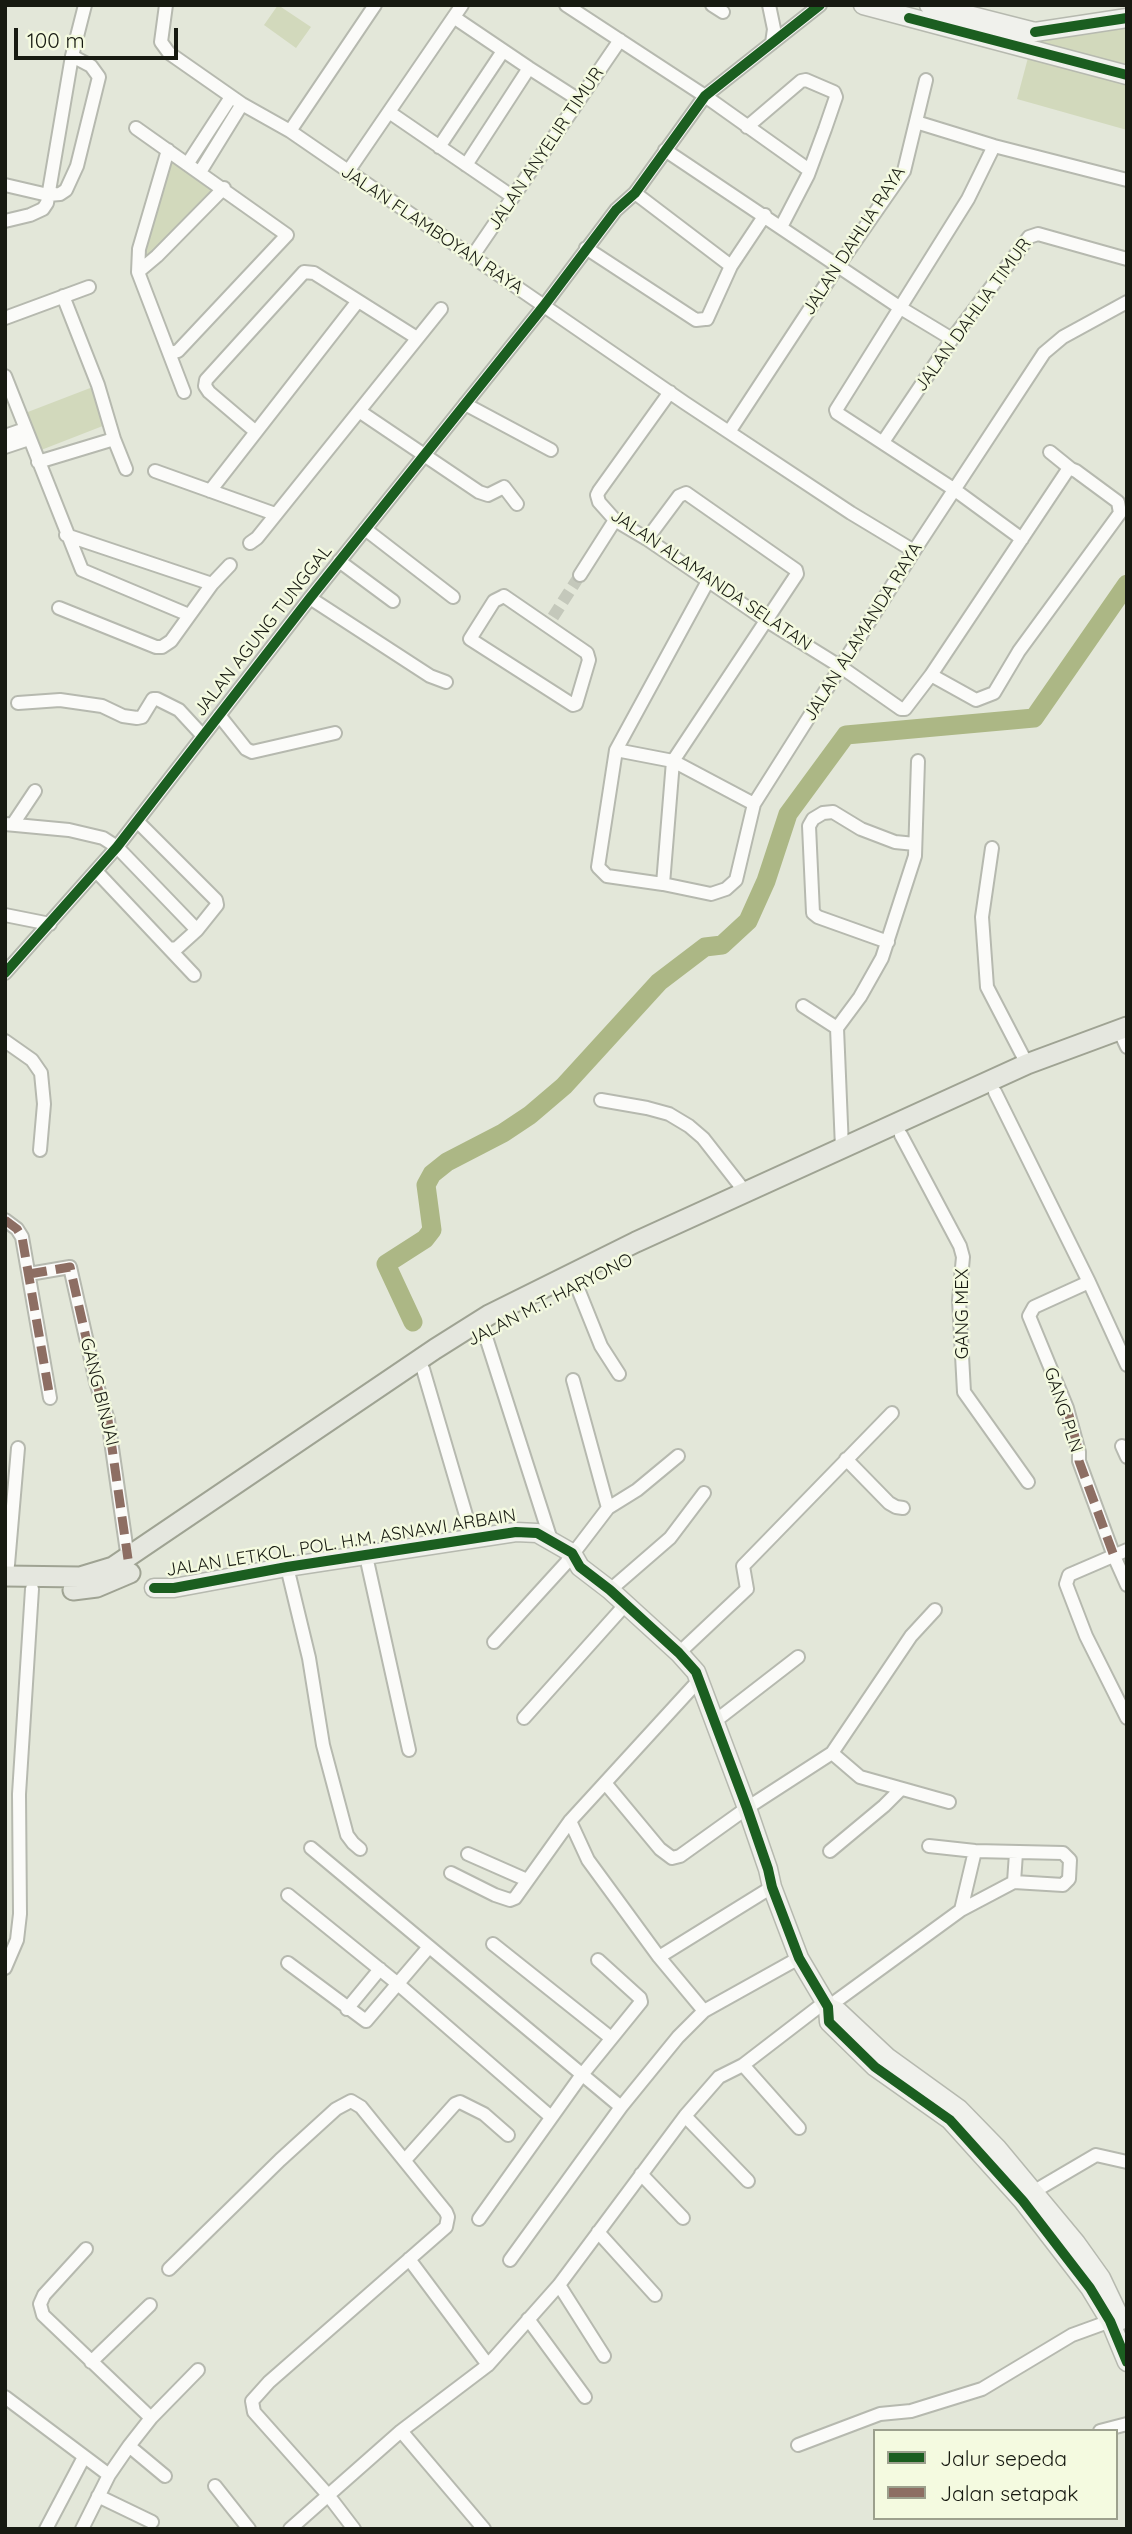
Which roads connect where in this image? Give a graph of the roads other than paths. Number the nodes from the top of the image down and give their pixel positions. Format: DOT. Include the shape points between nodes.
graph roads {
  1 [pos="85,5"];
  2 [pos="166,5"];
  3 [pos="375,5"];
  4 [pos="462,5"];
  5 [pos="566,5"];
  6 [pos="769,5"];
  7 [pos="820,5"];
  8 [pos="863,5"];
  9 [pos="929,5"];
  10 [pos="454,18"];
  11 [pos="1127,18"];
  12 [pos="620,40"];
  13 [pos="772,43"];
  14 [pos="503,51"];
  15 [pos="72,56"];
  16 [pos="529,68"];
  17 [pos="1127,75"];
  18 [pos="926,80"];
  19 [pos="705,96"];
  20 [pos="236,100"];
  21 [pos="579,100"];
  22 [pos="389,112"];
  23 [pos="916,122"];
  24 [pos="747,127"];
  25 [pos="136,128"];
  26 [pos="290,131"];
  27 [pos="994,146"];
  28 [pos="439,147"];
  29 [pos="168,149"];
  30 [pos="665,150"];
  31 [pos="188,163"];
  32 [pos="466,165"];
  33 [pos="809,170"];
  34 [pos="200,172"];
  35 [pos="348,173"];
  36 [pos="1127,180"];
  37 [pos="5,185"];
  38 [pos="224,188"];
  39 [pos="635,193"];
  40 [pos="48,195"];
  41 [pos="513,197"];
  42 [pos="765,215"];
  43 [pos="5,221"];
  44 [pos="781,227"];
  45 [pos="586,248"];
  46 [pos="472,257"];
  47 [pos="1127,259"];
  48 [pos="731,266"];
  49 [pos="838,266"];
  50 [pos="138,272"];
  51 [pos="89,287"];
  52 [pos="63,296"];
  53 [pos="358,301"];
  54 [pos="1127,302"];
  55 [pos="543,307"];
  56 [pos="899,307"];
  57 [pos="441,309"];
  58 [pos="5,318"];
  59 [pos="417,338"];
  60 [pos="952,339"];
  61 [pos="171,353"];
  62 [pos="5,376"];
  63 [pos="184,392"];
  64 [pos="670,393"];
  65 [pos="465,404"];
  66 [pos="359,411"];
  67 [pos="256,432"];
  68 [pos="729,432"];
  69 [pos="27,434"];
  70 [pos="5,436"];
  71 [pos="114,439"];
  72 [pos="883,442"];
  73 [pos="5,447"];
  74 [pos="551,450"];
  75 [pos="1050,452"];
  76 [pos="423,457"];
  77 [pos="38,462"];
  78 [pos="126,469"];
  79 [pos="1071,469"];
  80 [pos="155,471"];
  81 [pos="955,490"];
  82 [pos="210,491"];
  83 [pos="517,504"];
  84 [pos="275,514"];
  85 [pos="615,520"];
  86 [pos="365,529"];
  87 [pos="66,535"];
  88 [pos="647,539"];
  89 [pos="1022,540"];
  90 [pos="250,543"];
  91 [pos="914,551"];
  92 [pos="339,561"];
  93 [pos="230,565"];
  94 [pos="580,575"];
  95 [pos="708,581"];
  96 [pos="212,584"];
  97 [pos="453,597"];
  98 [pos="310,598"];
  99 [pos="393,601"];
  100 [pos="59,608"];
  101 [pos="189,615"];
  102 [pos="550,621"];
  103 [pos="767,621"];
  104 [pos="841,667"];
  105 [pos="931,675"];
  106 [pos="446,682"];
  107 [pos="18,703"];
  108 [pos="219,715"];
  109 [pos="335,733"];
  110 [pos="203,736"];
  111 [pos="616,750"];
  112 [pos="673,761"];
  113 [pos="918,761"];
  114 [pos="35,791"];
  115 [pos="754,804"];
  116 [pos="137,821"];
  117 [pos="9,824"];
  118 [pos="915,844"];
  119 [pos="117,847"];
  120 [pos="992,848"];
  121 [pos="96,871"];
  122 [pos="663,884"];
  123 [pos="5,915"];
  124 [pos="50,925"];
  125 [pos="197,930"];
  126 [pos="888,942"];
  127 [pos="170,950"];
  128 [pos="5,973"];
  129 [pos="194,975"];
  130 [pos="803,1006"];
  131 [pos="837,1028"];
  132 [pos="1124,1035"];
  133 [pos="5,1041"];
  134 [pos="1027,1064"];
  135 [pos="995,1092"];
  136 [pos="601,1100"];
  137 [pos="901,1135"];
  138 [pos="842,1149"];
  139 [pos="40,1150"];
  140 [pos="746,1193"];
  141 [pos="5,1220"];
  142 [pos="29,1273"];
  143 [pos="1088,1282"];
  144 [pos="576,1284"];
  145 [pos="484,1331"];
  146 [pos="428,1362"];
  147 [pos="1127,1365"];
  148 [pos="619,1374"];
  149 [pos="573,1380"];
  150 [pos="50,1398"];
  151 [pos="892,1413"];
  152 [pos="18,1448"];
  153 [pos="678,1456"];
  154 [pos="846,1459"];
  155 [pos="1028,1482"];
  156 [pos="704,1493"];
  157 [pos="903,1508"];
  158 [pos="605,1511"];
  159 [pos="551,1540"];
  160 [pos="474,1544"];
  161 [pos="1127,1550"];
  162 [pos="1114,1556"];
  163 [pos="573,1561"];
  164 [pos="131,1565"];
  165 [pos="368,1565"];
  166 [pos="288,1573"];
  167 [pos="6,1580"];
  168 [pos="1127,1585"];
  169 [pos="32,1589"];
  170 [pos="610,1590"];
  171 [pos="625,1605"];
  172 [pos="935,1610"];
  173 [pos="494,1642"];
  174 [pos="680,1653"];
  175 [pos="798,1657"];
  176 [pos="700,1679"];
  177 [pos="524,1718"];
  178 [pos="1127,1718"];
  179 [pos="714,1722"];
  180 [pos="409,1751"];
  181 [pos="832,1753"];
  182 [pos="606,1784"];
  183 [pos="900,1790"];
  184 [pos="948,1802"];
  185 [pos="747,1808"];
  186 [pos="570,1821"];
  187 [pos="929,1846"];
  188 [pos="311,1849"];
  189 [pos="360,1849"];
  190 [pos="830,1851"];
  191 [pos="975,1851"];
  192 [pos="1016,1853"];
  193 [pos="468,1854"];
  194 [pos="451,1872"];
  195 [pos="527,1880"];
  196 [pos="1014,1882"];
  197 [pos="772,1887"];
  198 [pos="288,1895"];
  199 [pos="961,1910"];
  200 [pos="493,1944"];
  201 [pos="429,1947"];
  202 [pos="659,1958"];
  203 [pos="799,1958"];
  204 [pos="598,1960"];
  205 [pos="288,1963"];
  206 [pos="5,1968"];
  207 [pos="380,1969"];
  208 [pos="398,1984"];
  209 [pos="826,2005"];
  210 [pos="347,2009"];
  211 [pos="704,2011"];
  212 [pos="611,2038"];
  213 [pos="743,2065"];
  214 [pos="581,2076"];
  215 [pos="621,2107"];
  216 [pos="685,2116"];
  217 [pos="551,2117"];
  218 [pos="799,2129"];
  219 [pos="508,2135"];
  220 [pos="404,2160"];
  221 [pos="1127,2162"];
  222 [pos="642,2174"];
  223 [pos="747,2181"];
  224 [pos="1033,2192"];
  225 [pos="683,2218"];
  226 [pos="479,2219"];
  227 [pos="598,2232"];
  228 [pos="86,2249"];
  229 [pos="409,2259"];
  230 [pos="510,2260"];
  231 [pos="169,2269"];
  232 [pos="559,2285"];
  233 [pos="656,2295"];
  234 [pos="150,2305"];
  235 [pos="528,2319"];
  236 [pos="1119,2324"];
  237 [pos="604,2356"];
  238 [pos="91,2362"];
  239 [pos="1127,2362"];
  240 [pos="488,2365"];
  241 [pos="198,2370"];
  242 [pos="585,2398"];
  243 [pos="9,2400"];
  244 [pos="5,2416"];
  245 [pos="151,2418"];
  246 [pos="1127,2424"];
  247 [pos="1108,2429"];
  248 [pos="401,2431"];
  249 [pos="130,2445"];
  250 [pos="798,2445"];
  251 [pos="84,2457"];
  252 [pos="109,2475"];
  253 [pos="165,2476"];
  254 [pos="215,2486"];
  255 [pos="328,2495"];
  256 [pos="98,2496"];
  257 [pos="152,2522"];
  258 [pos="46,2529"];
  259 [pos="82,2529"];
  260 [pos="249,2529"];
  261 [pos="290,2529"];
  262 [pos="354,2529"];
  263 [pos="484,2529"];
  1 -- 15 [label="street"];
  2 -- 20 [label="street, JALAN FLAMBOYAN RAYA" via="163,47"];
  3 -- 26 [label="street"];
  4 -- 10 [label="street"];
  5 -- 12 [label="street"];
  6 -- 13 [label="street"];
  7 -- 13 [label="street, JALAN AGUNG TUNGGAL"];
  8 -- 17 [label="street"];
  9 -- 11 [label="street" via="1035,32"];
  10 -- 14 [label="street"];
  10 -- 22 [label="street"];
  12 -- 19 [label="street"];
  12 -- 21 [label="street, JALAN ANYELIR TIMUR"];
  13 -- 19 [label="street, JALAN AGUNG TUNGGAL"];
  14 -- 16 [label="street"];
  14 -- 28 [label="street"];
  15 -- 40 [label="street"];
  15 -- 40 [label="street" via="99,76 71,181 60,194"];
  16 -- 21 [label="street"];
  16 -- 32 [label="street"];
  18 -- 23 [label="street, JALAN DAHLIA RAYA"];
  19 -- 24 [label="street"];
  19 -- 30 [label="street, JALAN AGUNG TUNGGAL"];
  20 -- 26 [label="street, JALAN FLAMBOYAN RAYA"];
  20 -- 31 [label="street"];
  20 -- 34 [label="street"];
  21 -- 41 [label="street, JALAN ANYELIR TIMUR"];
  22 -- 28 [label="street"];
  22 -- 35 [label="street"];
  23 -- 27 [label="street"];
  23 -- 49 [label="street, JALAN DAHLIA RAYA" via="904,171"];
  24 -- 33 [label="street"];
  24 -- 33 [label="street" via="801,80 833,90 835,97"];
  25 -- 29 [label="street"];
  26 -- 35 [label="street, JALAN FLAMBOYAN RAYA"];
  27 -- 36 [label="street"];
  27 -- 56 [label="street" via="968,199"];
  28 -- 32 [label="street"];
  29 -- 31 [label="street"];
  29 -- 50 [label="street" via="139,249"];
  30 -- 39 [label="street, JALAN AGUNG TUNGGAL"];
  30 -- 42 [label="street"];
  31 -- 34 [label="street"];
  32 -- 41 [label="street"];
  33 -- 44 [label="street"];
  34 -- 38 [label="street"];
  35 -- 46 [label="street, JALAN FLAMBOYAN RAYA"];
  37 -- 40 [label="street"];
  38 -- 50 [label="street"];
  38 -- 61 [label="street" via="287,236 178,351"];
  39 -- 45 [label="street, JALAN AGUNG TUNGGAL" via="615,210"];
  39 -- 48 [label="street"];
  40 -- 43 [label="street" via="43,209"];
  41 -- 46 [label="street, JALAN ANYELIR TIMUR"];
  42 -- 44 [label="street"];
  42 -- 48 [label="street"];
  44 -- 49 [label="street"];
  45 -- 48 [label="street" via="696,320 707,319"];
  45 -- 55 [label="street, JALAN AGUNG TUNGGAL"];
  46 -- 55 [label="street, JALAN FLAMBOYAN RAYA"];
  47 -- 60 [label="street, JALAN DAHLIA TIMUR" via="1035,233"];
  49 -- 56 [label="street"];
  49 -- 68 [label="street, JALAN DAHLIA RAYA"];
  50 -- 61 [label="street"];
  51 -- 52 [label="street"];
  52 -- 58 [label="street"];
  52 -- 71 [label="street"];
  53 -- 59 [label="street"];
  53 -- 67 [label="street"];
  53 -- 67 [label="street" via="314,273 304,272 206,380 209,392"];
  54 -- 81 [label="street, JALAN ALAMANDA RAYA" via="1063,337 1044,354"];
  55 -- 64 [label="street, JALAN FLAMBOYAN RAYA"];
  55 -- 65 [label="street, JALAN AGUNG TUNGGAL"];
  56 -- 60 [label="street"];
  56 -- 72 [label="street" via="836,410"];
  57 -- 59 [label="street"];
  59 -- 66 [label="street"];
  60 -- 72 [label="street, JALAN DAHLIA TIMUR"];
  61 -- 63 [label="street"];
  62 -- 69 [label="street"];
  64 -- 68 [label="street, JALAN FLAMBOYAN RAYA"];
  64 -- 85 [label="street, JALAN ALAMANDA SELATAN" via="597,495"];
  65 -- 74 [label="street"];
  65 -- 76 [label="street, JALAN AGUNG TUNGGAL"];
  66 -- 76 [label="street"];
  66 -- 84 [label="street"];
  67 -- 82 [label="street"];
  68 -- 91 [label="street, JALAN FLAMBOYAN RAYA"];
  69 -- 70 [label="street"];
  69 -- 73 [label="street"];
  69 -- 77 [label="street"];
  71 -- 77 [label="street"];
  71 -- 78 [label="street"];
  72 -- 81 [label="street"];
  75 -- 79 [label="street"];
  76 -- 83 [label="street" via="483,494 506,489"];
  76 -- 86 [label="street, JALAN AGUNG TUNGGAL"];
  77 -- 87 [label="street"];
  79 -- 89 [label="street"];
  79 -- 105 [label="street" via="1118,502 1120,513 1019,651 994,694 976,700"];
  80 -- 82 [label="street"];
  81 -- 89 [label="street"];
  81 -- 91 [label="street, JALAN ALAMANDA RAYA"];
  82 -- 84 [label="street"];
  84 -- 90 [label="street"];
  85 -- 88 [label="street, JALAN ALAMANDA SELATAN"];
  85 -- 94 [label="street"];
  86 -- 92 [label="street, JALAN AGUNG TUNGGAL"];
  86 -- 97 [label="street"];
  87 -- 96 [label="street"];
  87 -- 101 [label="street" via="82,570"];
  88 -- 95 [label="street, JALAN ALAMANDA SELATAN"];
  88 -- 103 [label="street" via="679,495 686,493 796,570"];
  89 -- 105 [label="street"];
  91 -- 104 [label="street, JALAN ALAMANDA RAYA"];
  92 -- 98 [label="street, JALAN AGUNG TUNGGAL"];
  92 -- 99 [label="street"];
  93 -- 96 [label="street"];
  95 -- 103 [label="street, JALAN ALAMANDA SELATAN"];
  95 -- 111 [label="street"];
  96 -- 101 [label="street"];
  98 -- 106 [label="street"];
  98 -- 108 [label="street, JALAN AGUNG TUNGGAL"];
  100 -- 101 [label="street" via="156,647 166,645"];
  102 -- 102 [label="street" via="589,656 576,704 470,639 494,601 502,597"];
  103 -- 104 [label="street, JALAN ALAMANDA SELATAN"];
  103 -- 112 [label="street"];
  104 -- 105 [label="street, JALAN ALAMANDA SELATAN" via="899,709 905,709"];
  104 -- 115 [label="street, JALAN ALAMANDA RAYA"];
  107 -- 110 [label="street" via="60,700 142,718 157,699 179,710"];
  108 -- 109 [label="street" via="252,752"];
  108 -- 110 [label="street, JALAN AGUNG TUNGGAL"];
  110 -- 116 [label="street, JALAN AGUNG TUNGGAL"];
  111 -- 112 [label="street"];
  111 -- 122 [label="street, JALAN ALAMANDA RAYA" via="598,867 607,876"];
  112 -- 115 [label="street"];
  112 -- 122 [label="street"];
  113 -- 118 [label="street"];
  114 -- 117 [label="street"];
  115 -- 122 [label="street, JALAN ALAMANDA RAYA" via="736,880 726,889 711,894"];
  116 -- 119 [label="street, JALAN AGUNG TUNGGAL"];
  116 -- 125 [label="street" via="216,900 217,905"];
  117 -- 119 [label="street" via="87,832"];
  118 -- 126 [label="street"];
  118 -- 126 [label="street" via="861,829 833,812 823,813 809,826 813,913"];
  119 -- 121 [label="street, JALAN AGUNG TUNGGAL"];
  119 -- 125 [label="street"];
  120 -- 134 [label="street" via="982,917 987,987"];
  121 -- 124 [label="street, JALAN AGUNG TUNGGAL"];
  121 -- 127 [label="street"];
  123 -- 124 [label="street"];
  124 -- 128 [label="street, JALAN AGUNG TUNGGAL"];
  125 -- 127 [label="street"];
  126 -- 131 [label="street" via="860,997"];
  127 -- 129 [label="street"];
  130 -- 131 [label="street"];
  131 -- 138 [label="street"];
  132 -- 134 [label="main road, JALAN M.T. HARYONO"];
  132 -- 135 [label="main road, JALAN M.T. HARYONO"];
  133 -- 139 [label="street" via="32,1060 41,1073"];
  134 -- 138 [label="main road, JALAN M.T. HARYONO"];
  135 -- 137 [label="main road, JALAN M.T. HARYONO"];
  135 -- 143 [label="street"];
  136 -- 140 [label="street" via="668,1114 689,1126"];
  137 -- 144 [label="main road, JALAN M.T. HARYONO"];
  137 -- 155 [label="street, GANG MEX" via="963,1257 959,1300 964,1392"];
  138 -- 140 [label="main road, JALAN M.T. HARYONO"];
  140 -- 146 [label="main road, JALAN M.T. HARYONO" via="489,1315"];
  141 -- 142 [label="street" via="20,1232"];
  142 -- 150 [label="street"];
  142 -- 164 [label="street, GANG BINJAI" via="70,1267 108,1420"];
  143 -- 147 [label="street"];
  143 -- 162 [label="street, GANG PLN" via="1034,1307 1030,1315 1067,1408 1079,1461"];
  144 -- 145 [label="main road, JALAN M.T. HARYONO"];
  144 -- 148 [label="street" via="601,1346"];
  145 -- 146 [label="main road, JALAN M.T. HARYONO"];
  145 -- 159 [label="street"];
  146 -- 160 [label="street"];
  146 -- 164 [label="main road, JALAN M.T. HARYONO"];
  149 -- 158 [label="street"];
  151 -- 154 [label="street"];
  152 -- 167 [label="street"];
  153 -- 158 [label="street"];
  154 -- 157 [label="street" via="889,1503"];
  154 -- 174 [label="street" via="743,1566 748,1584 745,1592"];
  156 -- 170 [label="street" via="670,1538"];
  158 -- 163 [label="street"];
  159 -- 160 [label="street, JALAN LETKOL. POL. H.M. ASNAWI ARBAIN" via="532,1532"];
  159 -- 163 [label="street, JALAN LETKOL. POL. H.M. ASNAWI ARBAIN"];
  160 -- 163 [label="street, JALAN LETKOL. POL. H.M. ASNAWI ARBAIN" via="539,1546"];
  160 -- 165 [label="street, JALAN LETKOL. POL. H.M. ASNAWI ARBAIN"];
  160 -- 166 [label="street, JALAN LETKOL. POL. H.M. ASNAWI ARBAIN"];
  161 -- 162 [label="street"];
  162 -- 168 [label="street"];
  162 -- 178 [label="street" via="1069,1575 1066,1584"];
  163 -- 170 [label="street, JALAN LETKOL. POL. H.M. ASNAWI ARBAIN"];
  163 -- 173 [label="street"];
  164 -- 166 [label="street, JALAN LETKOL. POL. H.M. ASNAWI ARBAIN" via="154,1588"];
  164 -- 167 [label="main road, JALAN M.T. HARYONO" via="80,1577"];
  164 -- 169 [label="main road, JALAN M.T. HARYONO" via="105,1584 87,1589"];
  165 -- 166 [label="street, JALAN LETKOL. POL. H.M. ASNAWI ARBAIN"];
  165 -- 180 [label="street"];
  166 -- 189 [label="street" via="309,1658 323,1745 348,1835"];
  167 -- 169 [label="main road, JALAN M.T. HARYONO"];
  169 -- 206 [label="street" via="19,1794 20,1914 17,1940"];
  170 -- 171 [label="street, JALAN LETKOL. POL. H.M. ASNAWI ARBAIN"];
  171 -- 174 [label="street, JALAN LETKOL. POL. H.M. ASNAWI ARBAIN"];
  171 -- 177 [label="street"];
  172 -- 181 [label="street" via="911,1636"];
  174 -- 176 [label="street, JALAN LETKOL. POL. H.M. ASNAWI ARBAIN"];
  175 -- 179 [label="street"];
  176 -- 179 [label="street, JALAN LETKOL. POL. H.M. ASNAWI ARBAIN"];
  176 -- 182 [label="street"];
  179 -- 185 [label="street, JALAN LETKOL. POL. H.M. ASNAWI ARBAIN"];
  181 -- 183 [label="street" via="860,1776"];
  181 -- 185 [label="street"];
  182 -- 185 [label="street" via="666,1855 676,1858"];
  182 -- 186 [label="street"];
  183 -- 184 [label="street"];
  183 -- 190 [label="street"];
  185 -- 197 [label="street, JALAN LETKOL. POL. H.M. ASNAWI ARBAIN"];
  186 -- 195 [label="street"];
  186 -- 202 [label="street" via="588,1860"];
  187 -- 191 [label="street"];
  188 -- 201 [label="street"];
  191 -- 192 [label="street"];
  191 -- 199 [label="street"];
  192 -- 196 [label="street"];
  192 -- 196 [label="street" via="1063,1853 1070,1860 1069,1879 1063,1885"];
  193 -- 195 [label="street"];
  194 -- 195 [label="street" via="510,1900"];
  196 -- 199 [label="street"];
  197 -- 202 [label="street"];
  197 -- 203 [label="street, JALAN LETKOL. POL. H.M. ASNAWI ARBAIN"];
  198 -- 207 [label="street"];
  199 -- 209 [label="street"];
  200 -- 212 [label="street"];
  201 -- 208 [label="street"];
  201 -- 214 [label="street"];
  202 -- 211 [label="street"];
  203 -- 209 [label="street, JALAN LETKOL. POL. H.M. ASNAWI ARBAIN"];
  203 -- 211 [label="street"];
  204 -- 212 [label="street" via="641,2000"];
  205 -- 210 [label="street"];
  207 -- 208 [label="street"];
  207 -- 210 [label="street"];
  208 -- 210 [label="street" via="369,2020"];
  208 -- 217 [label="street"];
  209 -- 213 [label="street"];
  209 -- 224 [label="street, JALAN LETKOL. POL. H.M. ASNAWI ARBAIN" via="959,2109"];
  209 -- 236 [label="street, JALAN LETKOL. POL. H.M. ASNAWI ARBAIN" via="829,2022 843,2038 875,2067 950,2120 1023,2201"];
  211 -- 215 [label="street"];
  212 -- 214 [label="street"];
  213 -- 216 [label="street" via="719,2077"];
  213 -- 218 [label="street"];
  214 -- 215 [label="street"];
  214 -- 217 [label="street"];
  215 -- 230 [label="street"];
  216 -- 222 [label="street"];
  216 -- 223 [label="street"];
  217 -- 226 [label="street"];
  219 -- 220 [label="street" via="484,2114 460,2102"];
  220 -- 229 [label="street" via="448,2217 446,2227"];
  220 -- 231 [label="street" via="361,2107 346,2102 279,2160"];
  221 -- 224 [label="street" via="1096,2155"];
  222 -- 225 [label="street"];
  222 -- 227 [label="street"];
  224 -- 236 [label="street, JALAN LETKOL. POL. H.M. ASNAWI ARBAIN" via="1101,2278"];
  227 -- 232 [label="street"];
  227 -- 233 [label="street"];
  228 -- 238 [label="street" via="40,2304 43,2315"];
  229 -- 240 [label="street"];
  229 -- 255 [label="street" via="252,2401 254,2412"];
  232 -- 235 [label="street"];
  232 -- 237 [label="street"];
  234 -- 238 [label="street"];
  235 -- 240 [label="street"];
  235 -- 242 [label="street"];
  236 -- 239 [label="street, JALAN LETKOL. POL. H.M. ASNAWI ARBAIN"];
  236 -- 250 [label="street" via="1072,2335 982,2389 911,2411 880,2414"];
  238 -- 245 [label="street"];
  240 -- 248 [label="street"];
  241 -- 245 [label="street"];
  243 -- 244 [label="street"];
  243 -- 251 [label="street"];
  245 -- 249 [label="street"];
  246 -- 247 [label="street"];
  248 -- 255 [label="street"];
  248 -- 263 [label="street"];
  249 -- 252 [label="street"];
  249 -- 253 [label="street"];
  251 -- 252 [label="street"];
  251 -- 258 [label="street"];
  252 -- 256 [label="street"];
  254 -- 260 [label="street"];
  255 -- 261 [label="street"];
  255 -- 262 [label="street"];
  256 -- 257 [label="street"];
  256 -- 259 [label="street"];
}
